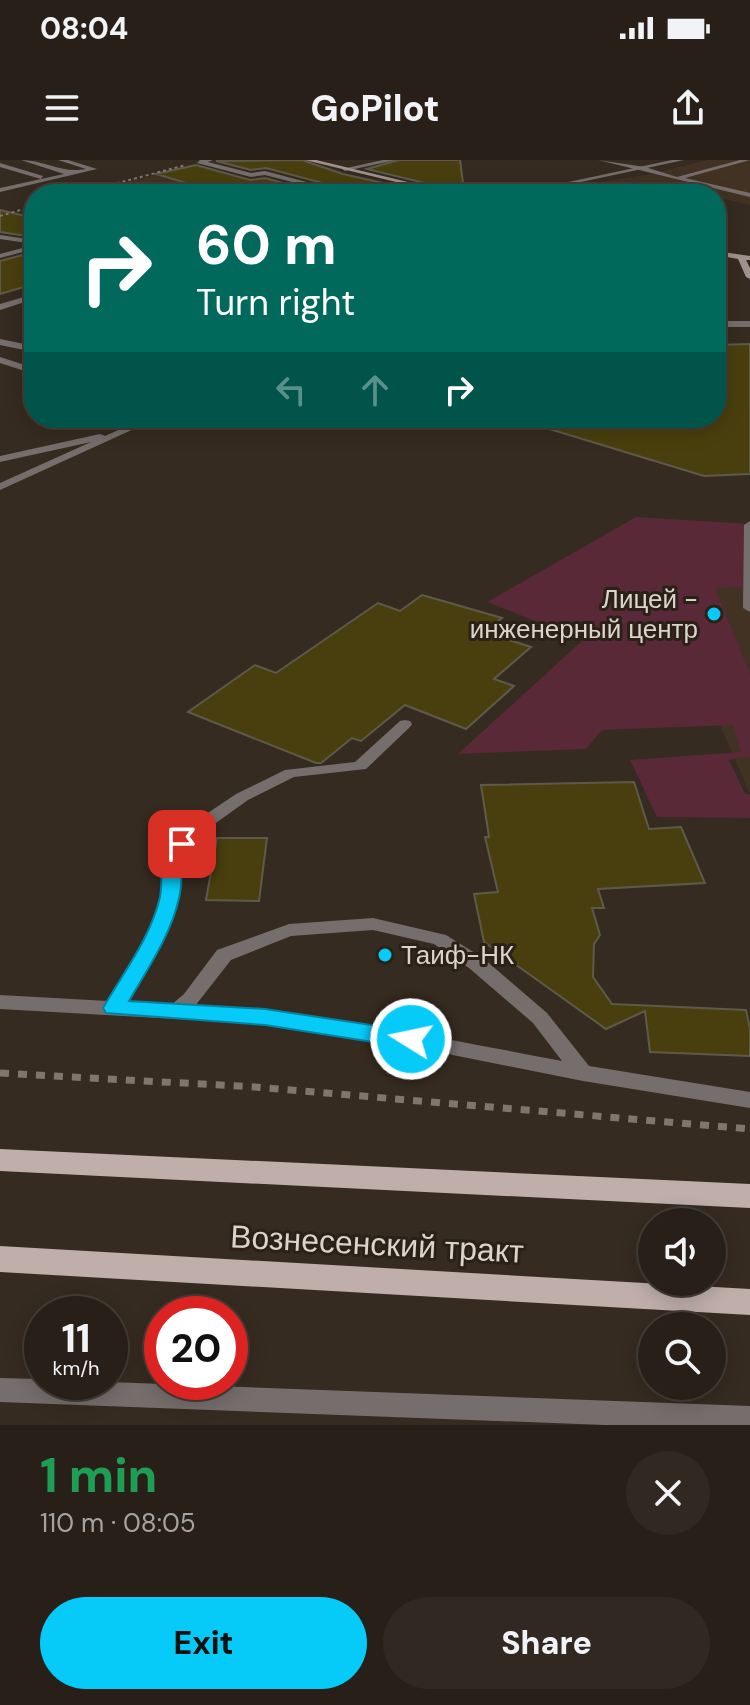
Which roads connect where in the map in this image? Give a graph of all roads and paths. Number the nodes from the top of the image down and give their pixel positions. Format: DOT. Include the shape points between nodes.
graph roads {
  1 [pos="24,160"];
  2 [pos="61,160"];
  3 [pos="210,160"];
  4 [pos="308,160"];
  5 [pos="329,160"];
  6 [pos="393,160"];
  7 [pos="601,160"];
  8 [pos="644,160"];
  9 [pos="681,160"];
  10 [pos="747,160"];
  11 [pos="318,163"];
  12 [pos="0,165"];
  13 [pos="625,165"];
  14 [pos="199,167"];
  15 [pos="345,169"];
  16 [pos="642,170"];
  17 [pos="74,174"];
  18 [pos="677,178"];
  19 [pos="14,180"];
  20 [pos="50,180"];
  21 [pos="27,184"];
  22 [pos="109,184"];
  23 [pos="308,184"];
  24 [pos="411,184"];
  25 [pos="558,184"];
  26 [pos="703,184"];
  27 [pos="24,185"];
  28 [pos="726,189"];
  29 [pos="0,190"];
  30 [pos="750,195"];
  31 [pos="24,209"];
  32 [pos="0,216"];
  33 [pos="0,237"];
  34 [pos="24,242"];
  35 [pos="24,248"];
  36 [pos="726,255"];
  37 [pos="0,256"];
  38 [pos="746,258"];
  39 [pos="750,277"];
  40 [pos="24,299"];
  41 [pos="0,307"];
  42 [pos="726,324"];
  43 [pos="750,324"];
  44 [pos="0,342"];
  45 [pos="24,347"];
  46 [pos="0,360"];
  47 [pos="24,368"];
  48 [pos="132,428"];
  49 [pos="115,436"];
  50 [pos="0,459"];
  51 [pos="0,487"];
  52 [pos="750,525"];
  53 [pos="750,608"];
  54 [pos="405,724"];
  55 [pos="0,1002"];
  56 [pos="114,1008"];
  57 [pos="176,1011"];
  58 [pos="0,1073"];
  59 [pos="583,1073"];
  60 [pos="750,1100"];
  61 [pos="750,1129"];
  62 [pos="0,1160"];
  63 [pos="750,1196"];
  64 [pos="0,1259"];
  65 [pos="750,1302"];
  66 [pos="0,1390"];
  67 [pos="750,1418"];
  68 [pos="694,1420"];
  1 -- 17 [label="street"];
  2 -- 17 [label="street" via="94,169"];
  3 -- 14 [label="street"];
  4 -- 11 [label="main road"];
  5 -- 11 [label="street"];
  6 -- 15 [label="street"];
  7 -- 13 [label="street"];
  8 -- 13 [label="street"];
  9 -- 16 [label="street"];
  10 -- 18 [label="street"];
  11 -- 15 [label="main road"];
  12 -- 20 [label="street"];
  13 -- 16 [label="street"];
  14 -- 22 [label="path"];
  14 -- 23 [label="street" via="265,173"];
  15 -- 24 [label="main road"];
  16 -- 18 [label="street"];
  16 -- 25 [label="street"];
  17 -- 20 [label="street"];
  18 -- 26 [label="street"];
  19 -- 21 [label="street"];
  20 -- 21 [label="street"];
  27 -- 29 [label="street"];
  28 -- 30 [label="street"];
  31 -- 32 [label="path"];
  33 -- 34 [label="street"];
  35 -- 37 [label="street"];
  36 -- 38 [label="main road"];
  38 -- 39 [label="main road"];
  40 -- 41 [label="street"];
  42 -- 43 [label="street"];
  44 -- 45 [label="street"];
  46 -- 47 [label="street"];
  48 -- 49 [label="street"];
  49 -- 50 [label="street"];
  49 -- 51 [label="street"];
  52 -- 53 [label="street"];
  54 -- 56 [label="street" via="360,766 291,773 242,797 193,831 172,857 170,897 155,938"];
  55 -- 56 [label="street"];
  56 -- 57 [label="street"];
  57 -- 59 [label="street" via="383,1034"];
  57 -- 59 [label="street" via="224,955 289,930 373,924 440,939 476,963 540,1018"];
  58 -- 61 [label="path" via="255,1087"];
  59 -- 60 [label="street"];
  62 -- 63 [label="main road"];
  64 -- 65 [label="main road, Вознесенский тракт"];
  66 -- 68 [label="street"];
  67 -- 68 [label="street"];
}
